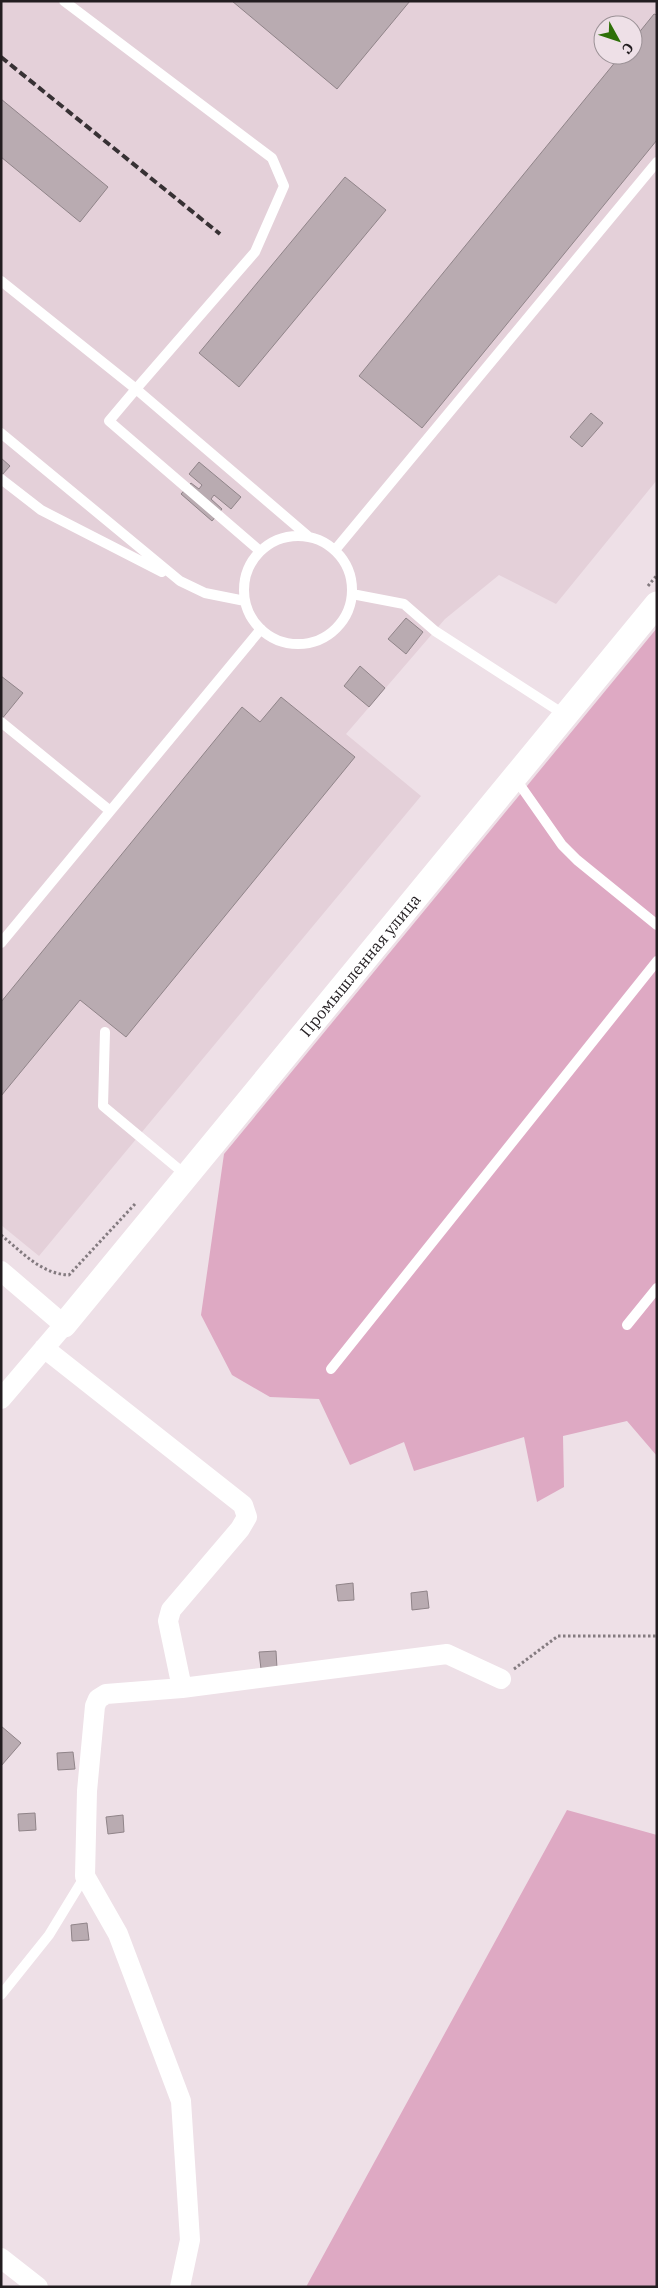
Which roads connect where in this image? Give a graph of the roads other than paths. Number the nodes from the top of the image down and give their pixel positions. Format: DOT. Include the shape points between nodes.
graph roads {
  1 [pos="64,1"];
  2 [pos="657,162"];
  3 [pos="1,281"];
  4 [pos="136,389"];
  5 [pos="1,433"];
  6 [pos="1,479"];
  7 [pos="310,537"];
  8 [pos="335,550"];
  9 [pos="260,551"];
  10 [pos="180,580"];
  11 [pos="352,594"];
  12 [pos="245,602"];
  13 [pos="657,604"];
  14 [pos="261,630"];
  15 [pos="566,716"];
  16 [pos="1,722"];
  17 [pos="515,778"];
  18 [pos="109,810"];
  19 [pos="657,925"];
  20 [pos="1,943"];
  21 [pos="657,961"];
  22 [pos="105,1032"];
  23 [pos="188,1176"];
  24 [pos="1,1271"];
  25 [pos="657,1288"];
  26 [pos="64,1325"];
  27 [pos="627,1325"];
  28 [pos="44,1348"];
  29 [pos="332,1368"];
  30 [pos="1,1399"];
  31 [pos="501,1679"];
  32 [pos="182,1688"];
  33 [pos="85,1876"];
  34 [pos="1,1995"];
  35 [pos="1,2258"];
  36 [pos="185,2283"];
  37 [pos="38,2287"];
  1 -- 4 [label="lane" via="272,158 284,186 255,252"];
  2 -- 8 [label="lane"];
  3 -- 4 [label="lane"];
  4 -- 7 [label="lane"];
  4 -- 9 [label="lane" via="109,421"];
  5 -- 10 [label="lane"];
  6 -- 10 [label="lane" via="41,510"];
  7 -- 8 [label="lane"];
  7 -- 9 [label="lane" via="292,536 274,541"];
  8 -- 11 [label="lane" via="348,570"];
  9 -- 12 [label="lane" via="246,575"];
  10 -- 12 [label="lane" via="205,593"];
  11 -- 14 [label="lane" via="341,622 335,630 318,640 288,643"];
  11 -- 15 [label="lane" via="404,604 435,631"];
  12 -- 14 [label="lane"];
  13 -- 15 [label="street, Промышленная улица"];
  14 -- 18 [label="lane"];
  15 -- 17 [label="street, Промышленная улица"];
  16 -- 18 [label="lane"];
  17 -- 19 [label="lane" via="577,860"];
  17 -- 23 [label="street, Промышленная улица"];
  18 -- 20 [label="lane"];
  21 -- 29 [label="lane"];
  22 -- 23 [label="lane" via="103,1106"];
  23 -- 26 [label="street, Промышленная улица"];
  24 -- 26 [label="street"];
  25 -- 27 [label="lane"];
  26 -- 28 [label="street, Промышленная улица"];
  28 -- 30 [label="street, Промышленная улица"];
  28 -- 32 [label="street" via="243,1505 246,1517 240,1530 171,1610 168,1621"];
  31 -- 32 [label="street" via="446,1654"];
  32 -- 33 [label="street" via="106,1694 98,1699 87,1791"];
  33 -- 34 [label="lane" via="49,1935"];
  33 -- 36 [label="street" via="118,1934 181,2101 190,2240"];
  35 -- 37 [label="street"];
}
